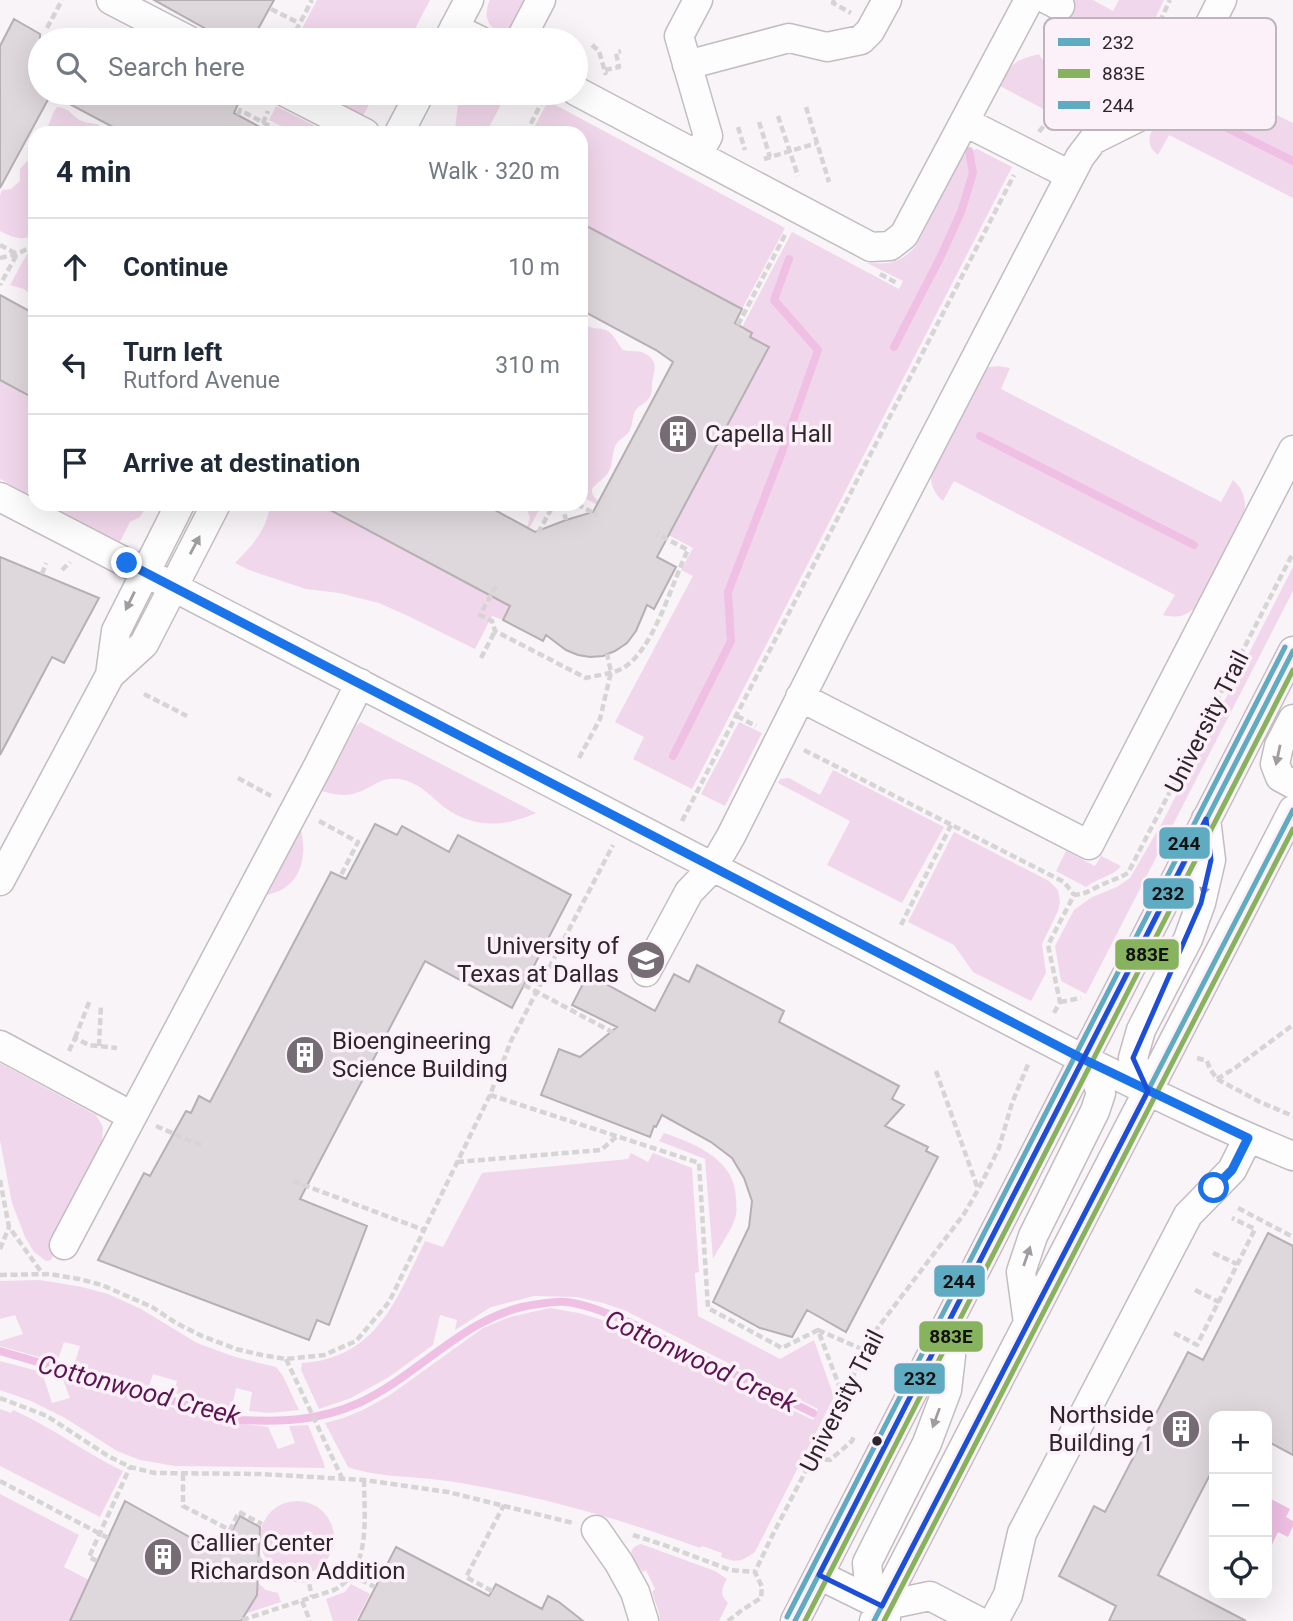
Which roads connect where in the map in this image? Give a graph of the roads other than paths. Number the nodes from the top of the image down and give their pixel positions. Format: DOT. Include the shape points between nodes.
graph roads {
  1 [pos="111,0"];
  2 [pos="469,0"];
  3 [pos="541,0"];
  4 [pos="698,0"];
  5 [pos="887,0"];
  6 [pos="1029,0"];
  7 [pos="1222,0"];
  8 [pos="1213,18"];
  9 [pos="165,28"];
  10 [pos="462,28"];
  11 [pos="526,28"];
  12 [pos="687,65"];
  13 [pos="310,105"];
  14 [pos="414,105"];
  15 [pos="585,105"];
  16 [pos="965,122"];
  17 [pos="351,126"];
  18 [pos="403,126"];
  19 [pos="1113,130"];
  20 [pos="698,155"];
  21 [pos="1070,175"];
  22 [pos="1293,450"];
  23 [pos="0,497"];
  24 [pos="176,511"];
  25 [pos="212,511"];
  26 [pos="144,572"];
  27 [pos="173,587"];
  28 [pos="1293,651"];
  29 [pos="110,675"];
  30 [pos="360,683"];
  31 [pos="800,697"];
  32 [pos="1293,719"];
  33 [pos="1293,784"];
  34 [pos="1293,810"];
  35 [pos="1206,819"];
  36 [pos="713,867"];
  37 [pos="0,881"];
  38 [pos="646,972"];
  39 [pos="0,1045"];
  40 [pos="1083,1059"];
  41 [pos="1148,1091"];
  42 [pos="132,1116"];
  43 [pos="1248,1138"];
  44 [pos="1293,1156"];
  45 [pos="64,1245"];
  46 [pos="1028,1322"];
  47 [pos="946,1327"];
  48 [pos="596,1530"];
  49 [pos="820,1575"];
  50 [pos="881,1616"];
  51 [pos="644,1621"];
  52 [pos="795,1621"];
  53 [pos="978,1621"];
  54 [pos="994,1621"];
  1 -- 9 [label="street"];
  2 -- 10 [label="street"];
  3 -- 11 [label="street"];
  4 -- 12 [label="street" via="679,36"];
  5 -- 12 [label="street" via="861,40 827,47 789,37"];
  6 -- 16 [label="street"];
  7 -- 8 [label="street"];
  12 -- 20 [label="street" via="708,136"];
  13 -- 17 [label="street"];
  14 -- 18 [label="street"];
  15 -- 20 [label="street"];
  16 -- 20 [label="street" via="904,235 890,246 871,247"];
  16 -- 21 [label="street"];
  19 -- 21 [label="street" via="1093,140"];
  21 -- 31 [label="street"];
  22 -- 31 [label="street" via="1089,845"];
  23 -- 26 [label="street"];
  24 -- 26 [label="street"];
  27 -- 25 [label="street, one-way"];
  26 -- 27 [label="street"];
  26 -- 29 [label="street, one-way" via="116,631"];
  27 -- 29 [label="street" via="144,644"];
  27 -- 30 [label="street"];
  28 -- 35 [label="street"];
  29 -- 37 [label="street"];
  30 -- 36 [label="street"];
  30 -- 42 [label="street"];
  31 -- 36 [label="street"];
  32 -- 33 [label="street, one-way" via="1275,764 1280,777"];
  34 -- 41 [label="street"];
  35 -- 40 [label="street"];
  35 -- 41 [label="street, one-way" via="1211,860 1201,903 1188,939 1141,1030 1133,1058"];
  36 -- 38 [label="street" via="689,892"];
  36 -- 40 [label="street"];
  39 -- 42 [label="street"];
  40 -- 41 [label="street"];
  46 -- 40 [label="street, one-way" via="1021,1272 1033,1236 1101,1093"];
  40 -- 47 [label="street"];
  41 -- 43 [label="street"];
  41 -- 46 [label="street"];
  42 -- 45 [label="street"];
  43 -- 44 [label="street"];
  43 -- 54 [label="street" via="1232,1170 1188,1215 1022,1533 1008,1595"];
  46 -- 50 [label="street"];
  47 -- 49 [label="street"];
  47 -- 50 [label="street, one-way" via="951,1356 947,1390 927,1443 867,1563"];
  48 -- 51 [label="street" via="635,1592"];
  49 -- 50 [label="street"];
  49 -- 52 [label="street"];
  50 -- 53 [label="street" via="930,1597"];
}
